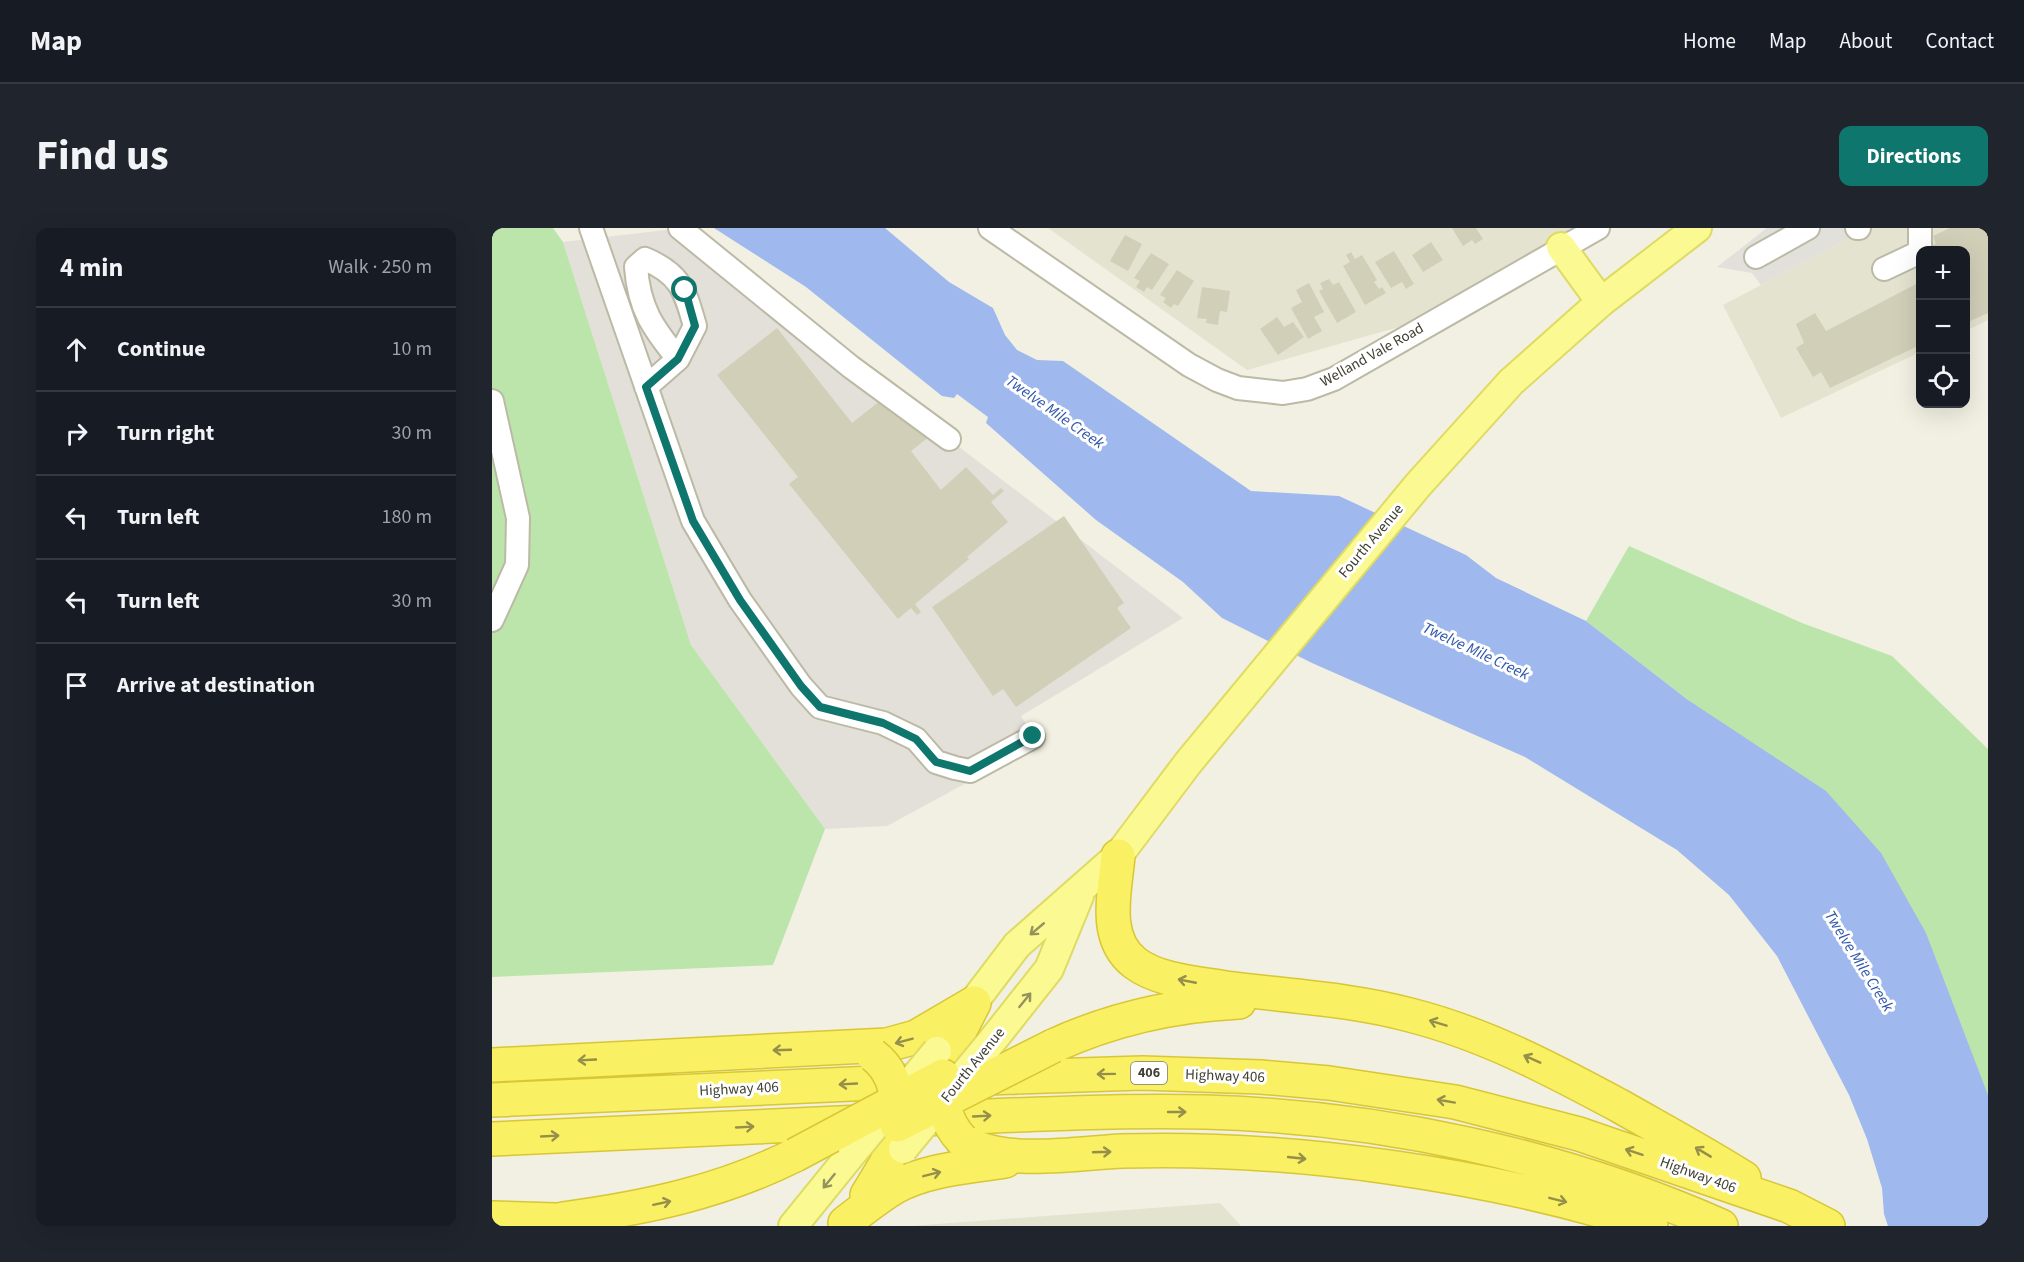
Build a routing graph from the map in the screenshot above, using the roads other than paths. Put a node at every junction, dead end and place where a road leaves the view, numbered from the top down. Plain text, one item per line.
1 (591, 228) edge
2 (680, 228) edge
3 (990, 228) edge
4 (1598, 228) edge
5 (1698, 228) edge
6 (1809, 228) edge
7 (1920, 228) edge
8 (1561, 247) junction
9 (1756, 257) dead end
10 (1884, 269) dead end
11 (1601, 302) junction
12 (678, 359) dead end
13 (646, 387) junction
14 (492, 401) edge
15 (949, 439) dead end
16 (492, 620) edge
17 (1033, 736) dead end
18 (1118, 856) junction
19 (1081, 891) junction
20 (1328, 1001) junction
21 (974, 1003) junction
22 (988, 1046) joint
23 (840, 1048) junction
24 (492, 1065) edge
25 (943, 1069) junction
26 (492, 1100) edge
27 (898, 1129) junction
28 (492, 1139) edge
29 (853, 1152) joint
30 (1044, 1155) junction
31 (867, 1195) joint
32 (1789, 1206) junction
33 (492, 1218) edge
34 (563, 1220) junction
35 (844, 1224) edge
36 (633, 1226) edge
37 (793, 1226) edge
38 (1651, 1226) edge
39 (1721, 1226) edge
40 (1828, 1226) edge

1 - 13 street
2 - 15 street
3 - 8 street, Welland Vale Road
4 - 8 street, Welland Vale Road
5 - 11 main road, Fourth Avenue
6 - 9 street
7 - 10 street
8 - 11 main road
11 - 18 main road, Fourth Avenue
12 - 13 street
13 - 17 street
14 - 16 street
18 - 19 main road, Fourth Avenue
20 -> 18 highway
19 -> 21 main road, Fourth Avenue
22 -> 19 main road, Fourth Avenue
20 - 25 highway, bridge
32 -> 20 highway
21 -> 23 highway
21 - 25 highway
22 - 25 highway, bridge
23 -> 24 highway
23 - 27 highway, bridge
25 - 27 highway, bridge
25 - 27 main road, Fourth Avenue, bridge
25 - 30 highway, bridge
32 -> 26 highway, Highway 406 / 406
27 - 29 highway, bridge
27 - 31 highway
34 -> 27 highway, bridge
28 -> 39 highway
29 -> 37 main road
35 -> 30 highway
30 -> 38 highway
31 - 35 main road
32 - 40 highway, Highway 406 / 406
33 - 34 highway
34 - 36 highway

